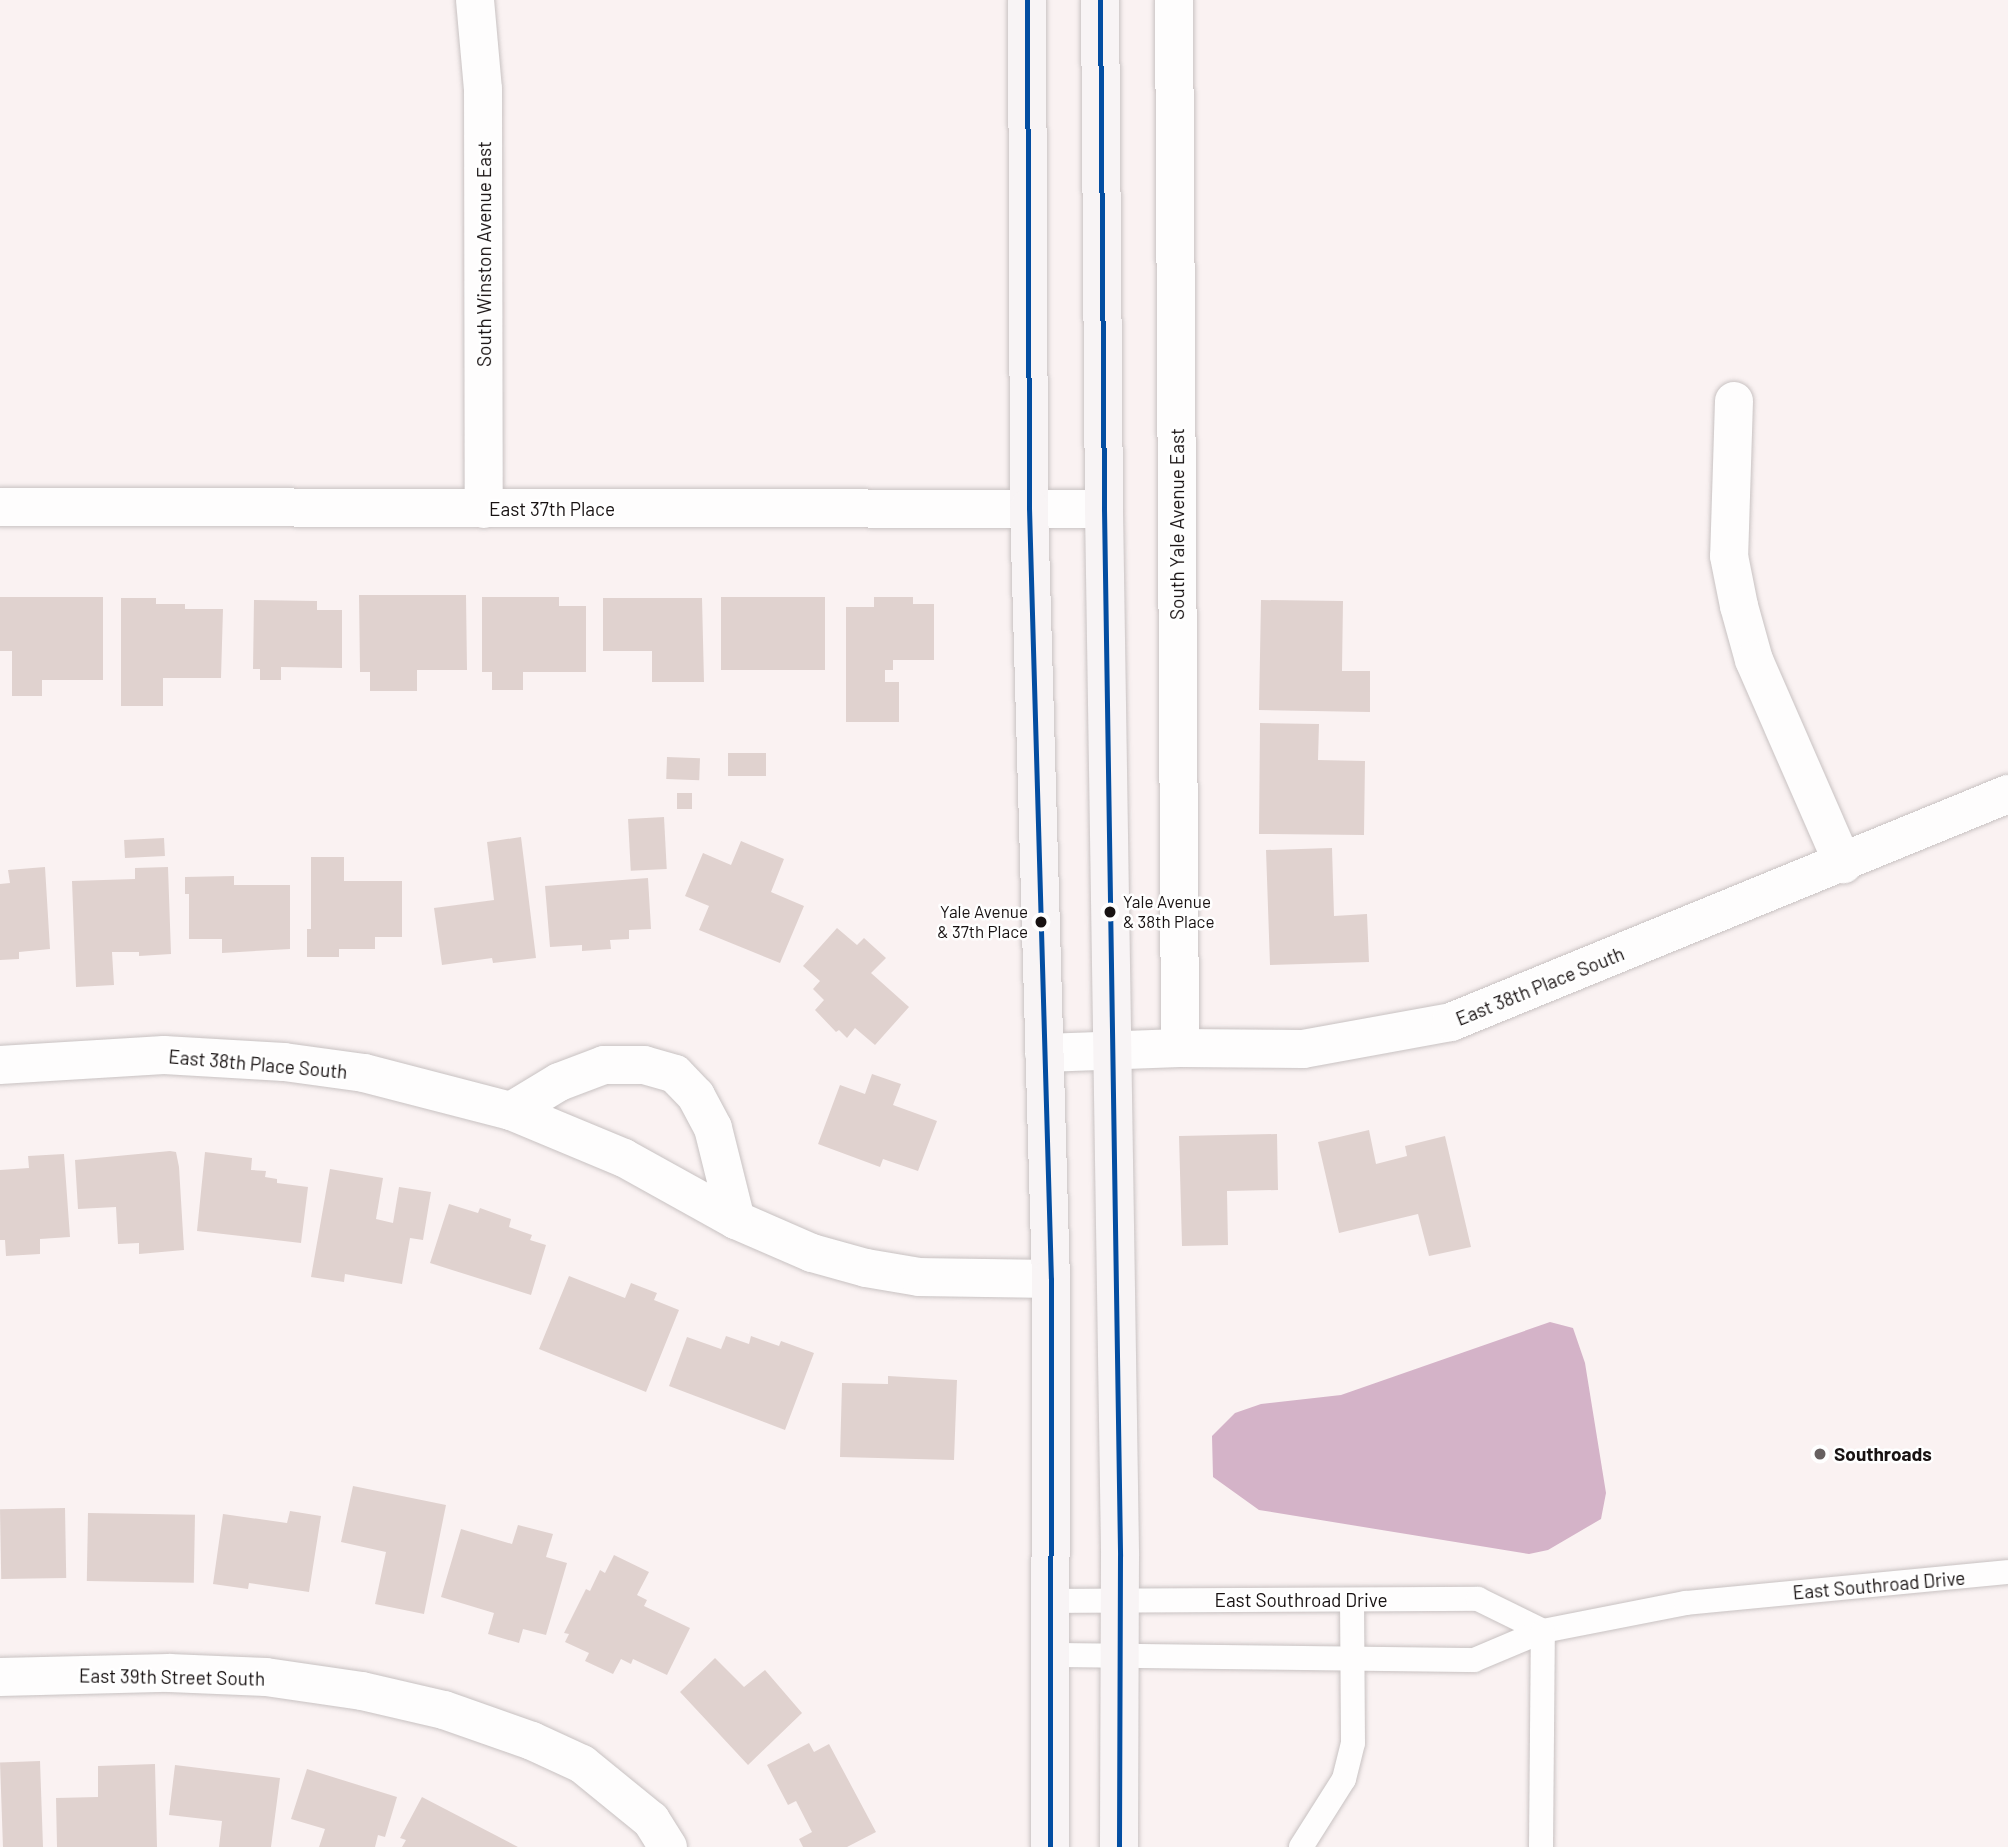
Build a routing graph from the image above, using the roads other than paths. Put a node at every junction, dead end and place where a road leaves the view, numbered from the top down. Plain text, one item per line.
1 (475, 0) edge
2 (1027, 0) edge
3 (1100, 0) edge
4 (1174, 0) edge
5 (1734, 401) dead end
6 (0, 507) edge
7 (1029, 508) junction
8 (484, 509) junction
9 (1104, 509) junction
10 (2008, 794) edge
11 (1843, 864) junction
12 (1180, 1048) junction
13 (1114, 1050) junction
14 (1044, 1053) junction
15 (0, 1065) edge
16 (511, 1111) junction
17 (736, 1220) junction
18 (1051, 1279) junction
19 (2008, 1573) edge
20 (1352, 1600) junction
21 (1051, 1601) junction
22 (1120, 1601) junction
23 (1543, 1631) junction
24 (1051, 1656) junction
25 (1120, 1656) junction
26 (1352, 1659) junction
27 (0, 1677) edge
28 (668, 1847) edge
29 (1050, 1847) edge
30 (1119, 1847) edge
31 (1301, 1847) edge
32 (1541, 1847) edge

1 - 8 street, South Winston Avenue East
2 - 7 main road
3 - 9 main road
4 - 12 street, South Yale Avenue East
5 - 11 street
6 - 8 street, East 37th Place
7 - 8 street, East 37th Place
7 - 9 street, East 37th Place
7 - 14 main road
9 - 13 main road
10 - 11 street, East 38th Place South
11 - 12 street, East 38th Place South
12 - 13 street, East 38th Place South
13 - 14 street, East 38th Place South
13 - 22 main road
14 - 18 main road
15 - 16 street, East 38th Place South
16 - 17 street, East 38th Place South
16 - 17 street
17 - 18 street, East 38th Place South
18 - 21 main road
19 - 23 lane, East Southroad Drive
20 - 22 lane, East Southroad Drive
20 - 23 lane, East Southroad Drive
20 - 26 lane
21 - 22 lane, East Southroad Drive
21 - 24 main road
22 - 25 main road
23 - 26 lane, East Southroad Drive
23 - 32 lane
24 - 25 lane, East Southroad Drive
24 - 29 main road
25 - 26 lane, East Southroad Drive
25 - 30 main road
26 - 31 lane
27 - 28 street, East 39th Street South

